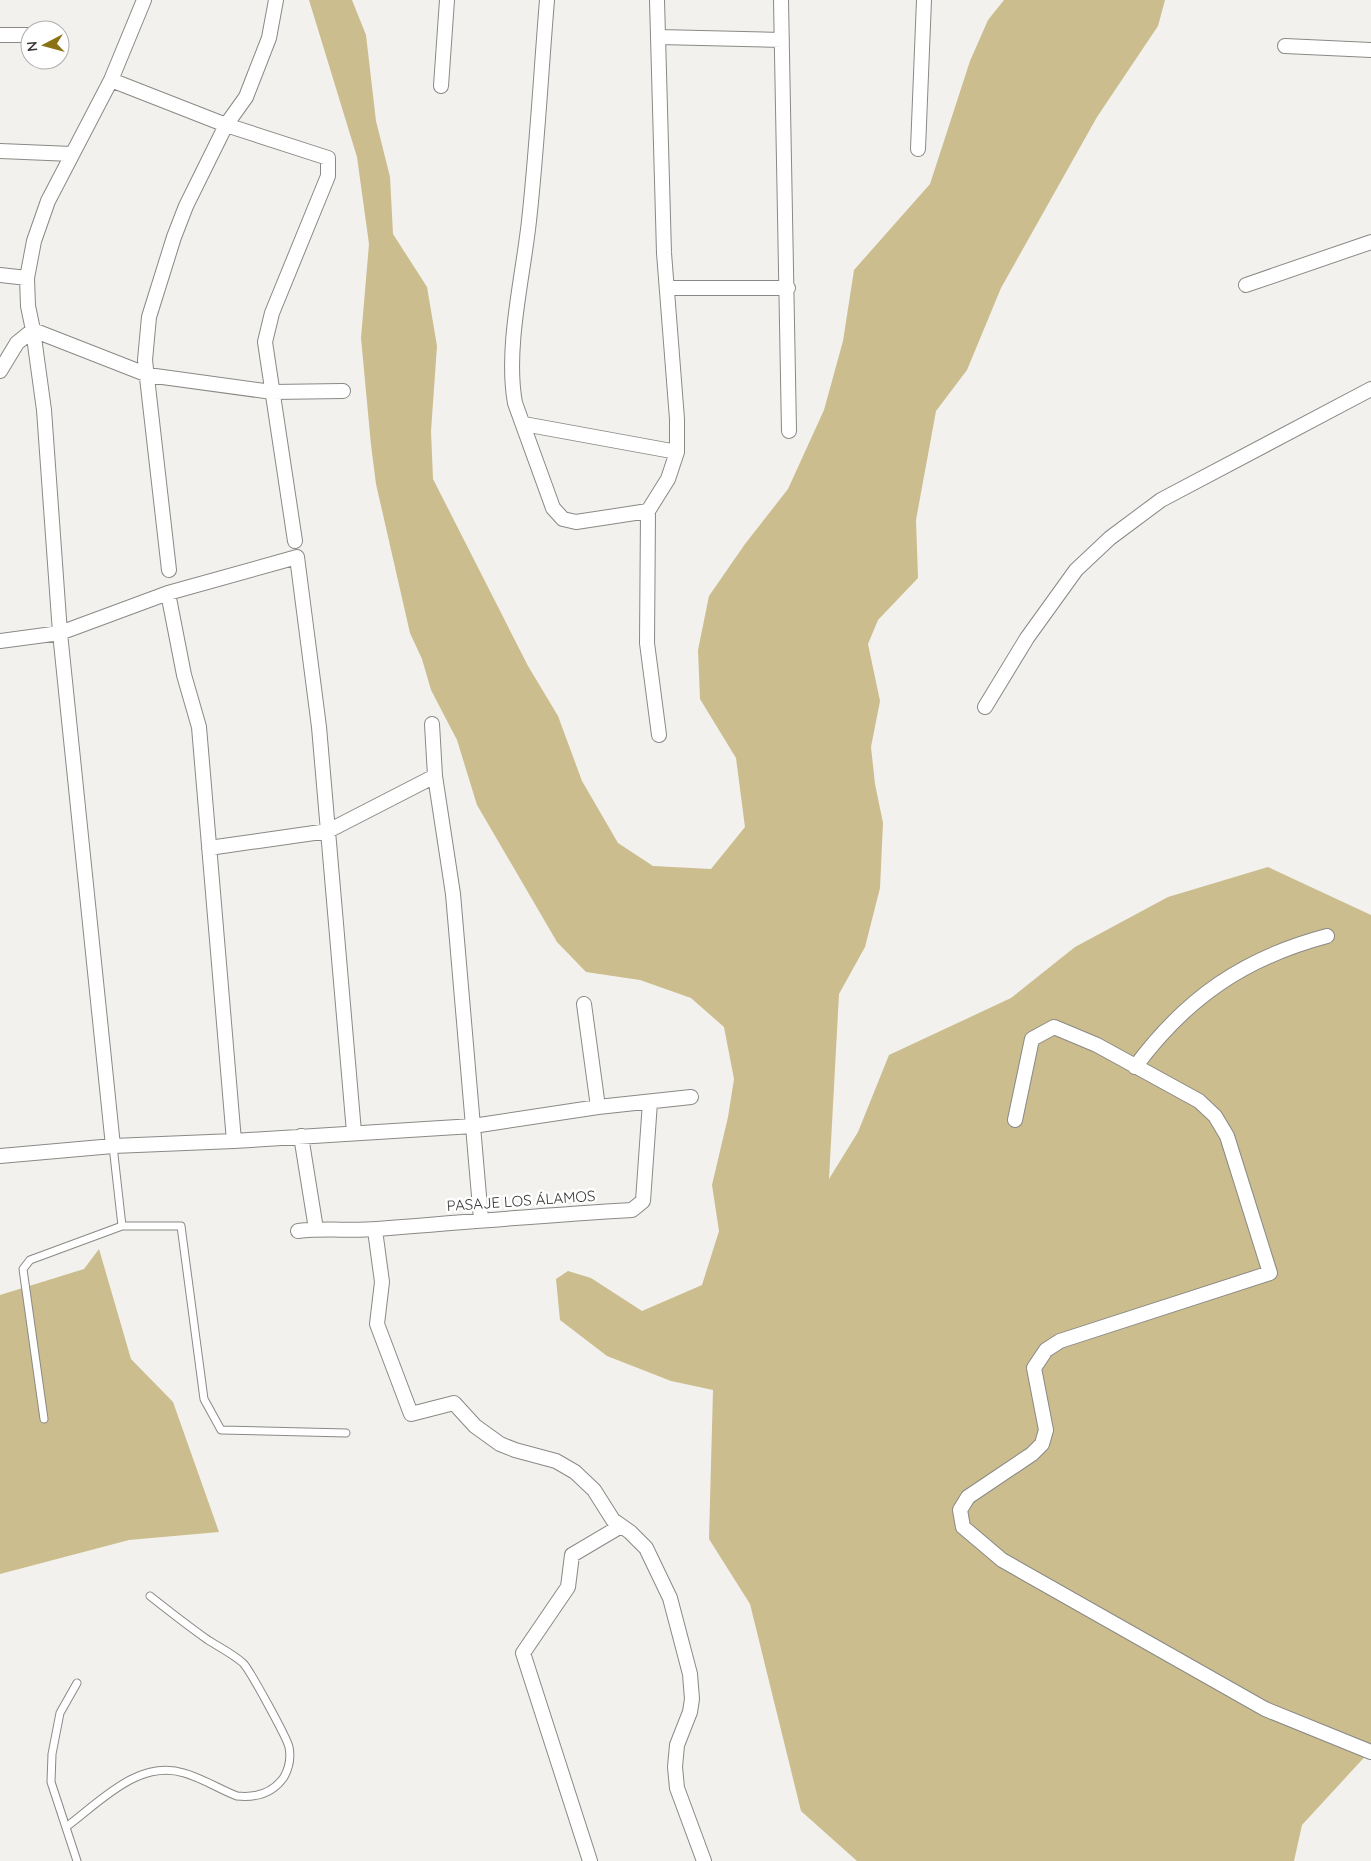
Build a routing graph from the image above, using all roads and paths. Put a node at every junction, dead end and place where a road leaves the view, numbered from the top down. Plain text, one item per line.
1 (144, 0) edge
2 (276, 0) edge
3 (447, 0) edge
4 (547, 0) edge
5 (657, 0) edge
6 (781, 0) edge
7 (924, 0) edge
8 (0, 35) edge
9 (20, 35) edge
10 (658, 37) junction
11 (782, 40) junction
12 (1285, 46) dead end
13 (1371, 50) edge
14 (111, 80) junction
15 (441, 86) dead end
16 (226, 125) junction
17 (918, 149) dead end
18 (0, 151) edge
19 (72, 154) junction
20 (1371, 242) edge
21 (0, 275) edge
22 (27, 278) junction
23 (1246, 285) dead end
24 (667, 288) junction
25 (788, 288) junction
26 (33, 330) junction
27 (0, 371) edge
28 (148, 375) junction
29 (1371, 389) edge
30 (343, 391) dead end
31 (272, 392) junction
32 (524, 424) junction
33 (789, 431) dead end
34 (676, 452) junction
35 (648, 511) junction
36 (295, 540) dead end
37 (169, 570) dead end
38 (168, 593) junction
39 (60, 633) junction
40 (0, 641) edge
41 (985, 707) dead end
42 (432, 724) dead end
43 (659, 735) dead end
44 (435, 776) junction
45 (328, 831) junction
46 (210, 848) junction
47 (1327, 936) dead end
48 (584, 1004) dead end
49 (1136, 1067) junction
50 (691, 1097) dead end
51 (650, 1102) junction
52 (598, 1107) junction
53 (1015, 1120) dead end
54 (473, 1126) junction
55 (354, 1132) junction
56 (301, 1136) junction
57 (234, 1141) junction
58 (113, 1146) junction
59 (0, 1156) edge
60 (481, 1219) junction
61 (122, 1226) junction
62 (316, 1229) junction
63 (375, 1230) junction
64 (298, 1231) dead end
65 (44, 1419) dead end
66 (346, 1433) dead end
67 (620, 1526) junction
68 (150, 1596) dead end
69 (77, 1682) dead end
70 (1371, 1752) edge
71 (66, 1827) junction
72 (77, 1861) edge
73 (590, 1861) edge
74 (704, 1861) edge

1 - 14 street
2 - 16 street
3 - 15 street
4 - 32 street
5 - 10 street
6 - 11 street
7 - 17 street
8 - 9 street
10 - 11 street
10 - 24 street
11 - 25 street
12 - 13 street
14 - 16 street
14 - 19 street
16 - 28 street
16 - 31 street
18 - 19 street
19 - 22 street
20 - 23 street
21 - 22 street
22 - 26 street
24 - 25 street
24 - 34 street
25 - 33 street
26 - 27 street
26 - 28 street
26 - 39 street
28 - 31 street
28 - 37 street
29 - 41 street
30 - 31 street
31 - 36 street
32 - 34 street
32 - 35 street
34 - 35 street
35 - 43 street
38 - 39 street
38 - 45 street
38 - 46 street
39 - 40 street
39 - 58 street
42 - 44 street
44 - 45 street
44 - 54 street
45 - 46 street
45 - 55 street
46 - 57 street
47 - 49 street
48 - 52 street
49 - 53 street
49 - 70 street
50 - 51 street
51 - 52 street
51 - 60 street, PASAJE LOS ÁLAMOS
52 - 54 street
54 - 55 street
54 - 60 street
55 - 56 street
56 - 57 street
56 - 62 street
57 - 58 street
58 - 59 street
58 - 61 lane
60 - 63 street, PASAJE LOS ÁLAMOS
61 - 65 lane
61 - 66 lane
62 - 63 street, PASAJE LOS ÁLAMOS
62 - 64 street, PASAJE LOS ÁLAMOS
63 - 67 street
67 - 73 street
67 - 74 street
68 - 71 lane
69 - 71 lane
71 - 72 lane

